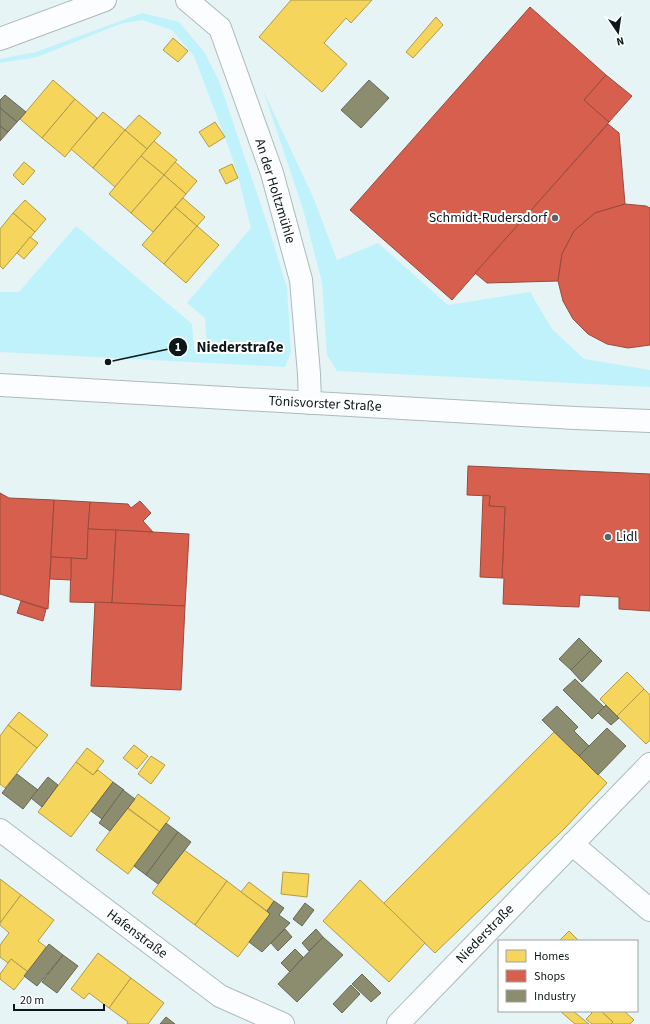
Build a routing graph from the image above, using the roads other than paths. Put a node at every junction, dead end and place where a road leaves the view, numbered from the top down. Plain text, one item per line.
1 (105, 0) edge
2 (187, 0) edge
3 (0, 39) edge
4 (0, 385) edge
5 (310, 403) junction
6 (650, 421) edge
7 (650, 764) edge
8 (0, 830) edge
9 (572, 844) junction
10 (650, 910) edge
11 (283, 1024) edge
12 (398, 1024) edge

1 - 3 street
2 - 5 street, An der Holtzmühle
4 - 5 street, Tönisvorster Straße
5 - 6 street, Tönisvorster Straße
7 - 9 street, Niederstraße
8 - 11 street, Hafenstraße
9 - 10 street
9 - 12 street, Niederstraße

